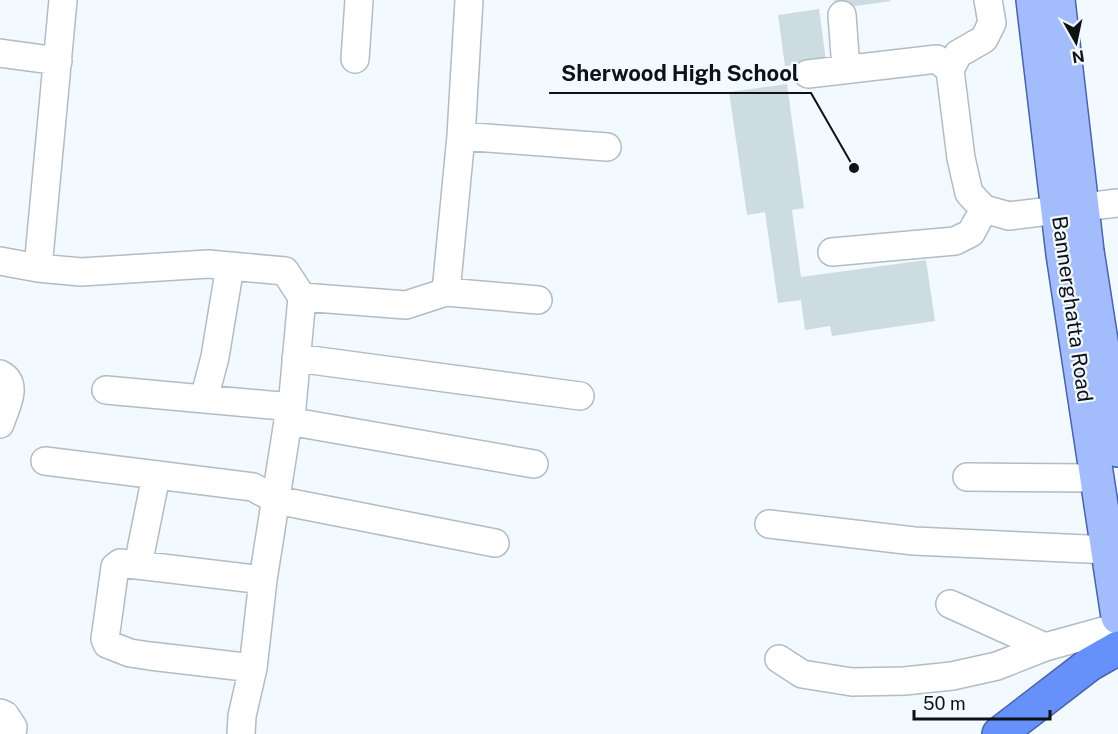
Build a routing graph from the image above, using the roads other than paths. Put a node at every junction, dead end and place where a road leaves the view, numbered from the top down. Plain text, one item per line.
1 (63, 0) edge
2 (359, 0) edge
3 (469, 0) edge
4 (988, 0) edge
5 (1033, 0) edge
6 (1058, 0) edge
7 (843, 15) dead end
8 (0, 52) edge
9 (355, 58) dead end
10 (58, 61) junction
11 (846, 69) junction
12 (950, 70) junction
13 (808, 74) dead end
14 (461, 136) junction
15 (607, 147) dead end
16 (1118, 203) edge
17 (984, 209) junction
18 (1070, 209) junction
19 (832, 252) dead end
20 (0, 261) edge
21 (230, 266) junction
22 (38, 268) junction
23 (446, 292) junction
24 (302, 297) junction
25 (538, 300) dead end
26 (296, 358) junction
27 (0, 374) edge
28 (106, 390) dead end
29 (580, 396) dead end
30 (204, 399) junction
31 (290, 414) junction
32 (0, 424) edge
33 (1118, 450) edge
34 (45, 461) dead end
35 (534, 464) dead end
36 (156, 476) junction
37 (967, 477) dead end
38 (1097, 478) junction
39 (276, 500) junction
40 (1110, 513) edge
41 (769, 524) dead end
42 (495, 543) dead end
43 (141, 550) dead end
44 (1108, 550) junction
45 (263, 580) junction
46 (950, 603) dead end
47 (1118, 617) edge
48 (1118, 627) edge
49 (1045, 647) junction
50 (1118, 648) edge
51 (779, 659) dead end
52 (253, 668) junction
53 (0, 713) edge
54 (12, 734) edge
55 (241, 734) edge
56 (999, 734) edge

1 - 10 street
2 - 9 street
3 - 14 street
4 - 12 street
5 - 18 main road, Bannerghatta Road
6 - 18 main road, Bannerghatta Road
7 - 11 street
8 - 10 street
10 - 22 street
11 - 12 street
11 - 13 street
12 - 17 street
14 - 15 street
14 - 23 street
16 - 18 street
17 - 18 street
17 - 19 street
18 - 33 main road, Bannerghatta Road
18 - 38 main road, Bannerghatta Road
20 - 22 street
21 - 22 street
21 - 24 street
21 - 30 street
23 - 24 street
23 - 25 street
24 - 26 street
26 - 29 street
26 - 31 street
27 - 32 street
28 - 30 street
30 - 31 street
31 - 35 street
31 - 39 street
34 - 36 street
36 - 39 street
36 - 43 street
37 - 38 street
38 - 40 main road, Bannerghatta Road
39 - 42 street
39 - 45 street
40 - 44 main road, Bannerghatta Road
41 - 44 street
44 - 47 main road, Bannerghatta Road
45 - 52 street
45 - 52 street
46 - 49 street
48 - 49 street
49 - 51 street
50 - 56 highway
52 - 55 street
53 - 54 street

